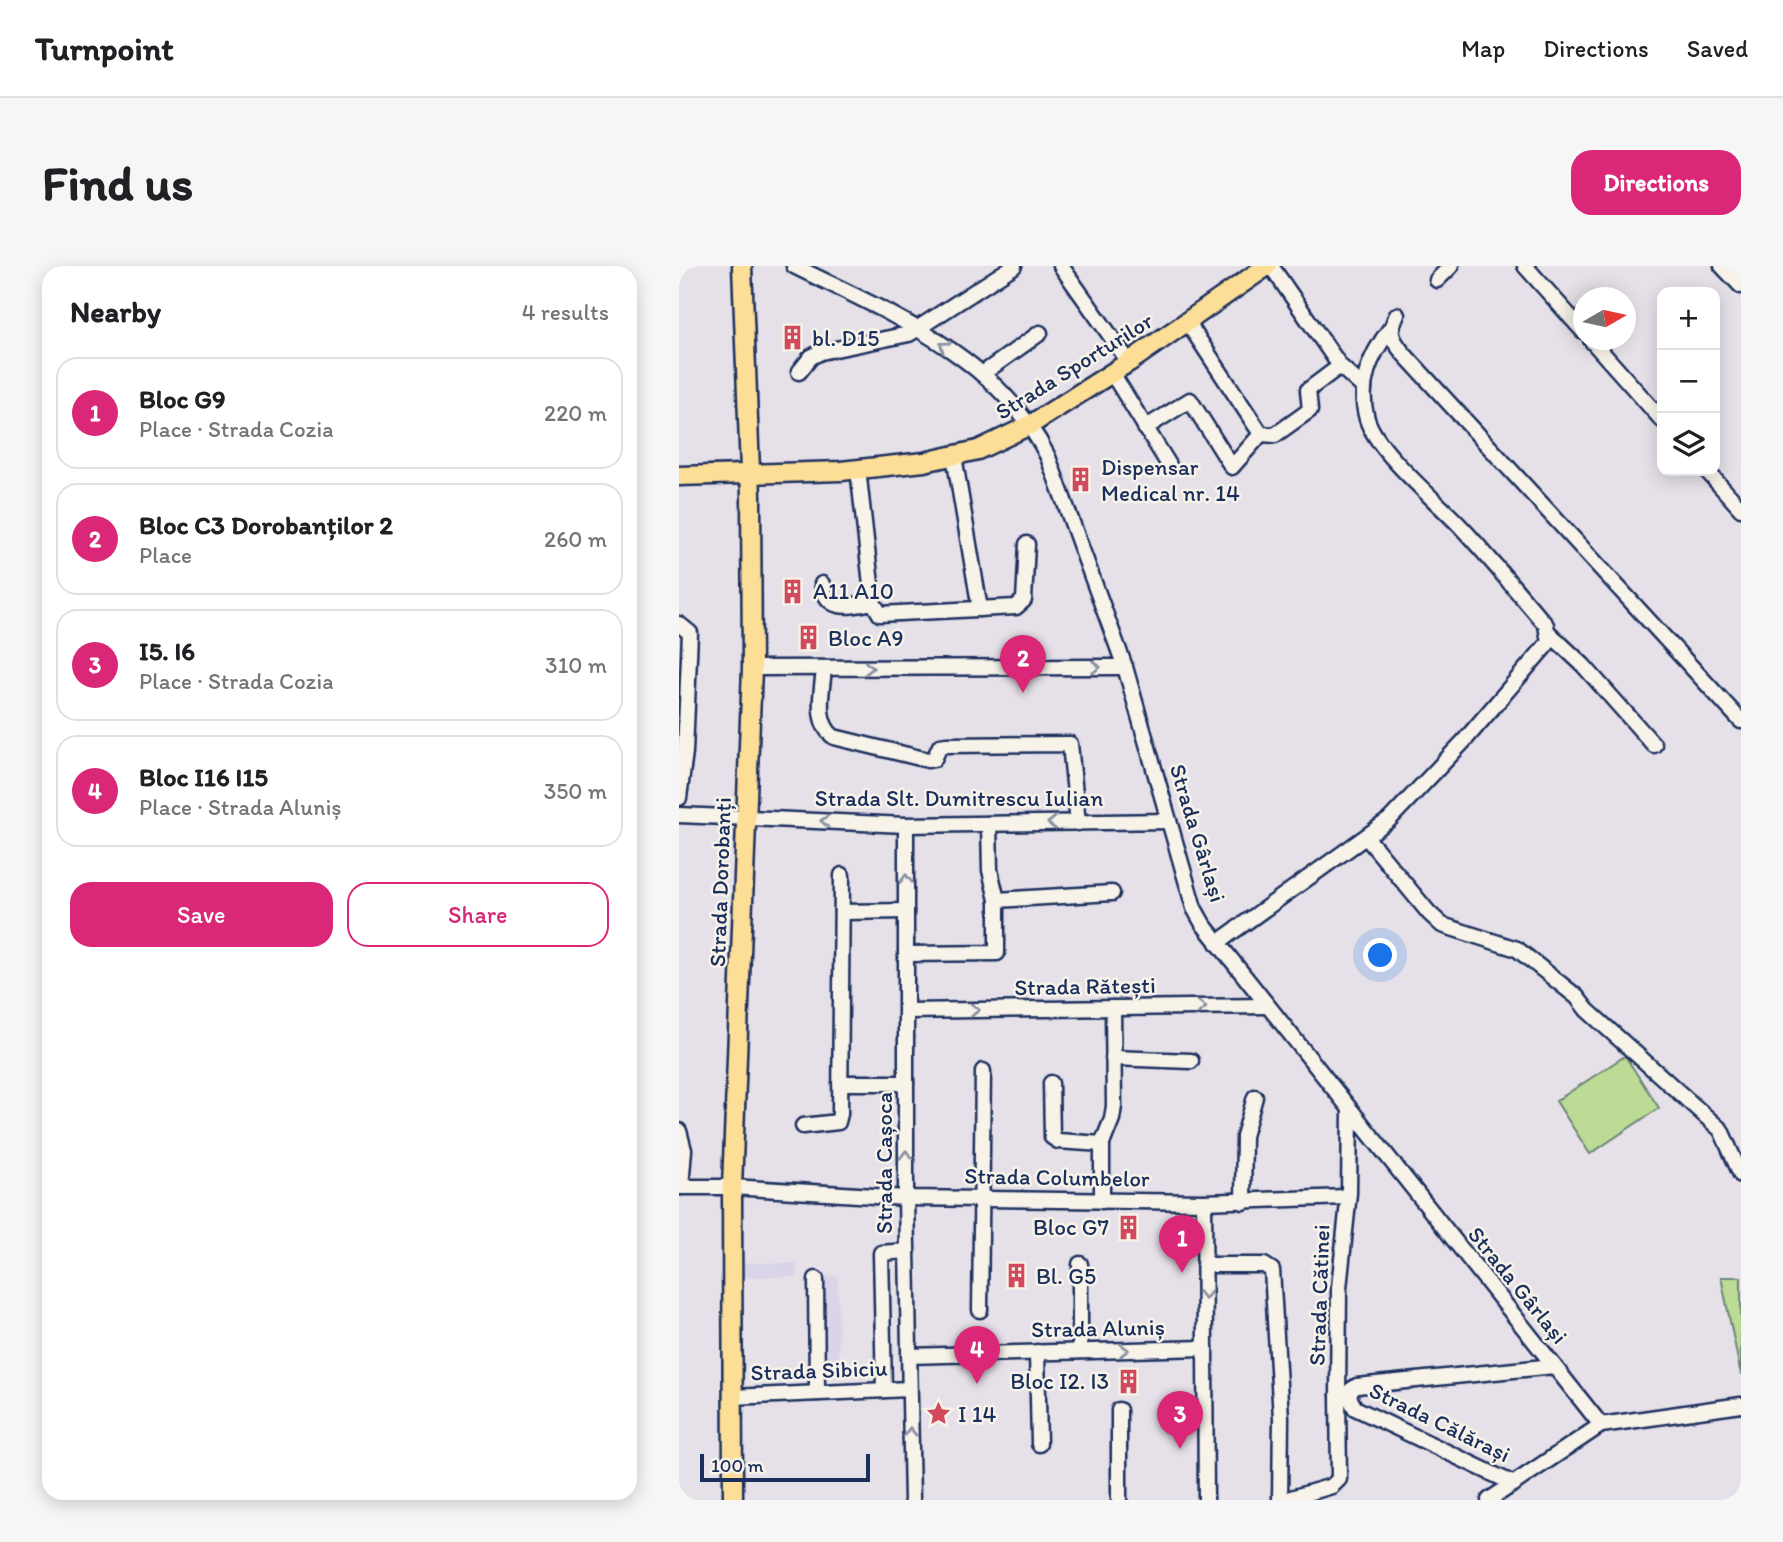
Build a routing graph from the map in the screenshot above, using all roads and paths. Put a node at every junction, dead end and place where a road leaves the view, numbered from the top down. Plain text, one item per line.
1 (742, 266) edge
2 (794, 266) edge
3 (1014, 266) edge
4 (1061, 266) edge
5 (1269, 266) edge
6 (1451, 266) edge
7 (1525, 266) edge
8 (1722, 266) edge
9 (1437, 280) dead end
10 (1741, 286) edge
11 (1397, 315) dead end
12 (1573, 319) edge
13 (1188, 323) junction
14 (920, 328) junction
15 (1390, 329) junction
16 (1041, 333) dead end
17 (1600, 350) edge
18 (1129, 362) junction
19 (1340, 366) junction
20 (799, 372) dead end
21 (1111, 373) junction
22 (982, 374) junction
23 (1364, 387) junction
24 (1657, 414) edge
25 (1030, 425) junction
26 (1145, 428) junction
27 (1261, 434) junction
28 (954, 456) junction
29 (1168, 465) dead end
30 (858, 469) junction
31 (679, 476) edge
32 (750, 476) junction
33 (1711, 476) edge
34 (1741, 509) edge
35 (1027, 544) dead end
36 (822, 584) dead end
37 (873, 603) junction
38 (980, 609) junction
39 (679, 624) edge
40 (1549, 633) junction
41 (1125, 667) junction
42 (752, 668) junction
43 (824, 669) junction
44 (1741, 721) edge
45 (1654, 745) dead end
46 (679, 798) edge
47 (679, 815) edge
48 (748, 818) junction
49 (1170, 821) junction
50 (1078, 822) junction
51 (989, 824) junction
52 (906, 825) junction
53 (1367, 838) junction
54 (842, 874) dead end
55 (1112, 893) dead end
56 (997, 900) junction
57 (906, 911) junction
58 (842, 912) junction
59 (1217, 943) junction
60 (907, 954) junction
61 (1265, 1006) junction
62 (1113, 1008) junction
63 (907, 1011) junction
64 (1113, 1058) junction
65 (1191, 1061) dead end
66 (983, 1071) dead end
67 (841, 1083) junction
68 (906, 1083) junction
69 (1051, 1083) dead end
70 (1255, 1097) dead end
71 (1350, 1111) junction
72 (803, 1126) dead end
73 (679, 1131) edge
74 (1102, 1144) junction
75 (1741, 1175) edge
76 (680, 1187) edge
77 (732, 1187) junction
78 (1347, 1197) junction
79 (906, 1198) junction
80 (981, 1199) junction
81 (1102, 1201) junction
82 (1204, 1202) junction
83 (1243, 1202) junction
84 (907, 1251) junction
85 (1080, 1264) dead end
86 (1205, 1265) junction
87 (816, 1279) dead end
88 (980, 1310) dead end
89 (1205, 1348) junction
90 (1080, 1351) junction
91 (1037, 1352) junction
92 (909, 1356) junction
93 (1554, 1366) junction
94 (909, 1389) junction
95 (884, 1390) junction
96 (817, 1393) junction
97 (1343, 1396) junction
98 (731, 1397) junction
99 (1741, 1405) edge
100 (1119, 1410) dead end
101 (1601, 1425) junction
102 (1039, 1444) dead end
103 (1514, 1484) junction
104 (733, 1500) edge
105 (912, 1500) edge
106 (1119, 1500) edge
107 (1206, 1500) edge
108 (1282, 1500) edge
109 (1489, 1500) edge

1 - 32 main road, Strada Dorobanți
2 - 14 street, Strada Gârlași
3 - 14 street
4 - 18 street
5 - 13 main road, Strada Sporturilor
5 - 19 street
6 - 9 street
7 - 12 street
8 - 10 street
11 - 15 street
13 - 18 main road, Strada Sporturilor
13 - 27 street
14 - 20 street
22 -> 14 street, Strada Gârlași
15 - 23 street
15 - 44 street
16 - 22 street
17 - 24 street
18 - 21 main road, Strada Sporturilor
19 - 23 street
19 - 27 street
21 - 25 main road, Strada Sporturilor
21 - 26 street
22 - 25 street, Strada Gârlași
23 - 40 street
25 - 28 main road, Strada Sporturilor
25 - 41 street, Strada Gârlași
26 - 27 street
26 - 29 street
28 - 30 main road, Strada Sporturilor
28 - 38 street
30 - 32 main road, Strada Sporturilor
30 - 37 street
31 - 32 main road, Strada Sporturilor
32 - 42 main road, Strada Dorobanți
33 - 34 street
35 - 38 street
36 - 37 street
37 - 38 street
39 - 46 street
40 - 45 street
40 - 53 street
43 -> 41 street
41 - 49 street, Strada Gârlași
42 - 43 street
42 - 48 main road, Strada Dorobanți
43 - 50 street
47 - 48 street, Strada Slt. Dumitrescu Iulian
52 -> 48 street, Strada Slt. Dumitrescu Iulian
48 - 77 main road, Strada Dorobanți
49 - 50 street, Strada Slt. Dumitrescu Iulian
49 - 59 street, Strada Gârlași
50 -> 51 street, Strada Slt. Dumitrescu Iulian
51 - 52 street, Strada Slt. Dumitrescu Iulian
51 - 56 street
57 -> 52 street, Strada Cașoca
53 - 59 street
53 - 75 street
54 - 58 street
55 - 56 street
56 - 60 street
57 - 58 street
57 - 60 street, Strada Cașoca
58 - 67 street
59 - 61 street, Strada Gârlași
60 - 63 street, Strada Cașoca
62 -> 61 street, Strada Rătești
61 - 71 street, Strada Gârlași
63 -> 62 street, Strada Rătești
62 - 64 street
63 - 68 street, Strada Cașoca
64 - 65 street
64 - 74 street
66 - 80 street
67 - 68 street
67 - 72 street
79 -> 68 street, Strada Cașoca
69 - 74 street
70 - 83 street
71 - 78 street
71 - 93 street, Strada Gârlași
73 - 76 street
74 - 81 street
76 - 77 street, Strada Columbelor
77 - 79 street, Strada Columbelor
77 - 98 main road, Strada Dorobanți
78 - 83 street, Strada Columbelor
78 - 97 street, Strada Cătinei
79 - 80 street, Strada Columbelor
79 - 84 street, Strada Cașoca
80 - 81 street, Strada Columbelor
80 - 88 street
81 - 82 street, Strada Columbelor
82 - 83 street, Strada Columbelor
82 - 86 street
84 - 92 street, Strada Cașoca
84 - 95 street
85 - 90 street
86 -> 89 street
86 - 108 street
87 - 96 street
90 -> 89 street, Strada Aluniș
89 - 107 street
90 - 91 street, Strada Aluniș
91 - 92 street, Strada Aluniș
91 - 102 street
92 - 94 street, Strada Cașoca
93 - 97 street
93 - 101 street, Strada Gârlași
94 - 95 street, Strada Sibiciu
105 -> 94 street, Strada Cașoca
95 - 96 street, Strada Sibiciu
96 - 98 street, Strada Sibiciu
97 - 103 street, Strada Călărași
97 - 108 street, Strada Cătinei
98 - 104 main road, Strada Dorobanți
99 - 101 street
100 - 106 street
101 - 103 street
103 - 109 street

